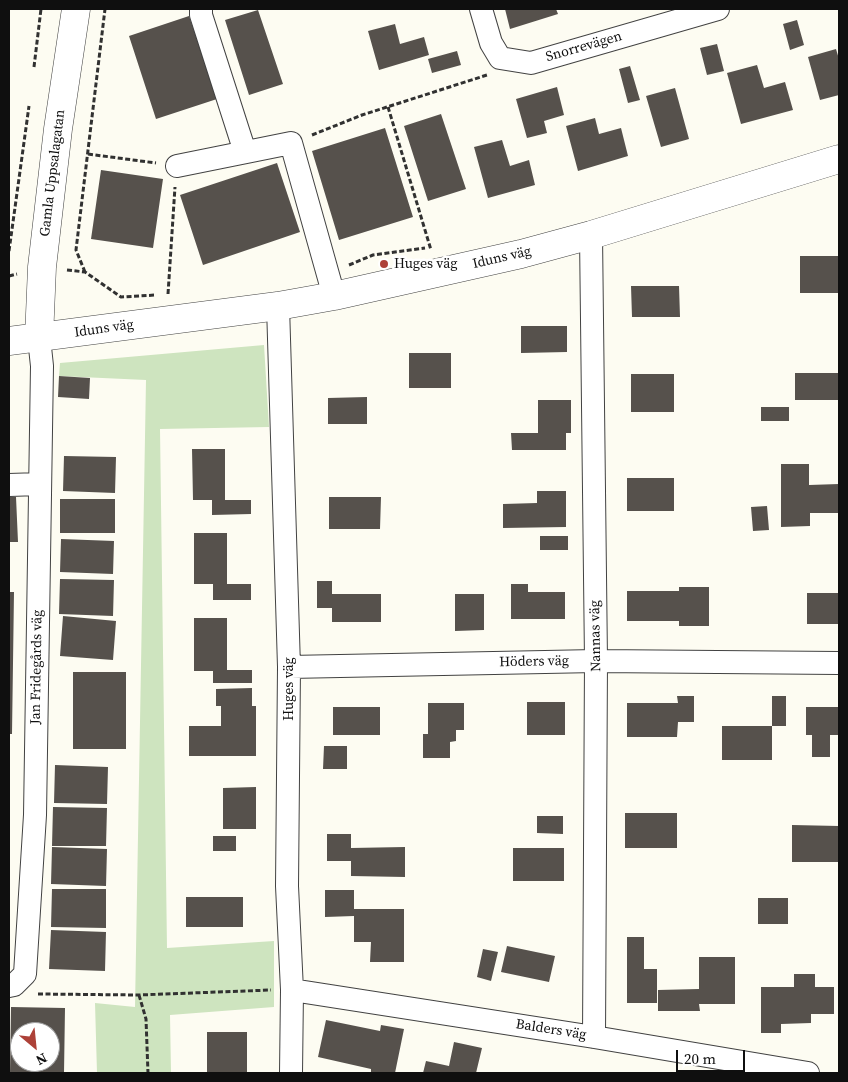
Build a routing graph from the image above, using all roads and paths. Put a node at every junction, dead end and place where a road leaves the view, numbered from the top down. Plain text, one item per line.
1 (41, 9) edge
2 (76, 9) edge
3 (106, 9) edge
4 (201, 9) edge
5 (481, 9) edge
6 (718, 9) edge
7 (500, 58) junction
8 (34, 66) dead end
9 (29, 106) dead end
10 (388, 107) junction
11 (291, 143) junction
12 (245, 152) junction
13 (88, 154) junction
14 (839, 159) edge
15 (177, 166) junction
16 (591, 235) junction
17 (9, 251) edge
18 (373, 255) junction
19 (374, 263) dead end
20 (42, 267) junction
21 (85, 272) junction
22 (9, 276) edge
23 (331, 283) junction
24 (177, 293) dead end
25 (168, 294) junction
26 (278, 306) junction
27 (38, 338) junction
28 (9, 341) edge
29 (40, 484) junction
30 (9, 485) edge
31 (596, 661) junction
32 (839, 663) edge
33 (289, 667) junction
34 (12, 986) edge
35 (292, 990) junction
36 (139, 994) junction
37 (594, 1037) junction
38 (148, 1073) edge
39 (291, 1073) edge
40 (808, 1073) edge

1 - 8 path
2 - 20 street, Gamla Uppsalagatan
3 - 13 path
4 - 12 street
5 - 7 street
6 - 7 street, Snorrevägen
7 - 10 path
9 - 17 path
10 - 11 path
10 - 18 path
11 - 12 street
11 - 23 street
12 - 15 street
13 - 15 path
13 - 21 path
14 - 16 street, Iduns väg
15 - 25 path
16 - 23 street, Iduns väg
16 - 31 street, Nannas väg
18 - 19 path
18 - 23 path
20 - 21 path
20 - 22 path
20 - 27 street, Gamla Uppsalagatan
21 - 25 path
23 - 26 street, Iduns väg
24 - 25 path
26 - 27 street, Iduns väg
26 - 33 street, Huges väg
27 - 28 street, Iduns väg
27 - 29 street, Jan Fridegårds väg
29 - 30 street
29 - 34 street, Jan Fridegårds väg
31 - 32 street, Höders väg
31 - 33 street, Höders väg
31 - 37 street, Nannas väg
33 - 35 street, Huges väg
34 - 36 path
35 - 36 path
35 - 37 street, Balders väg
35 - 39 street, Huges väg
36 - 38 path
37 - 40 street, Balders väg

